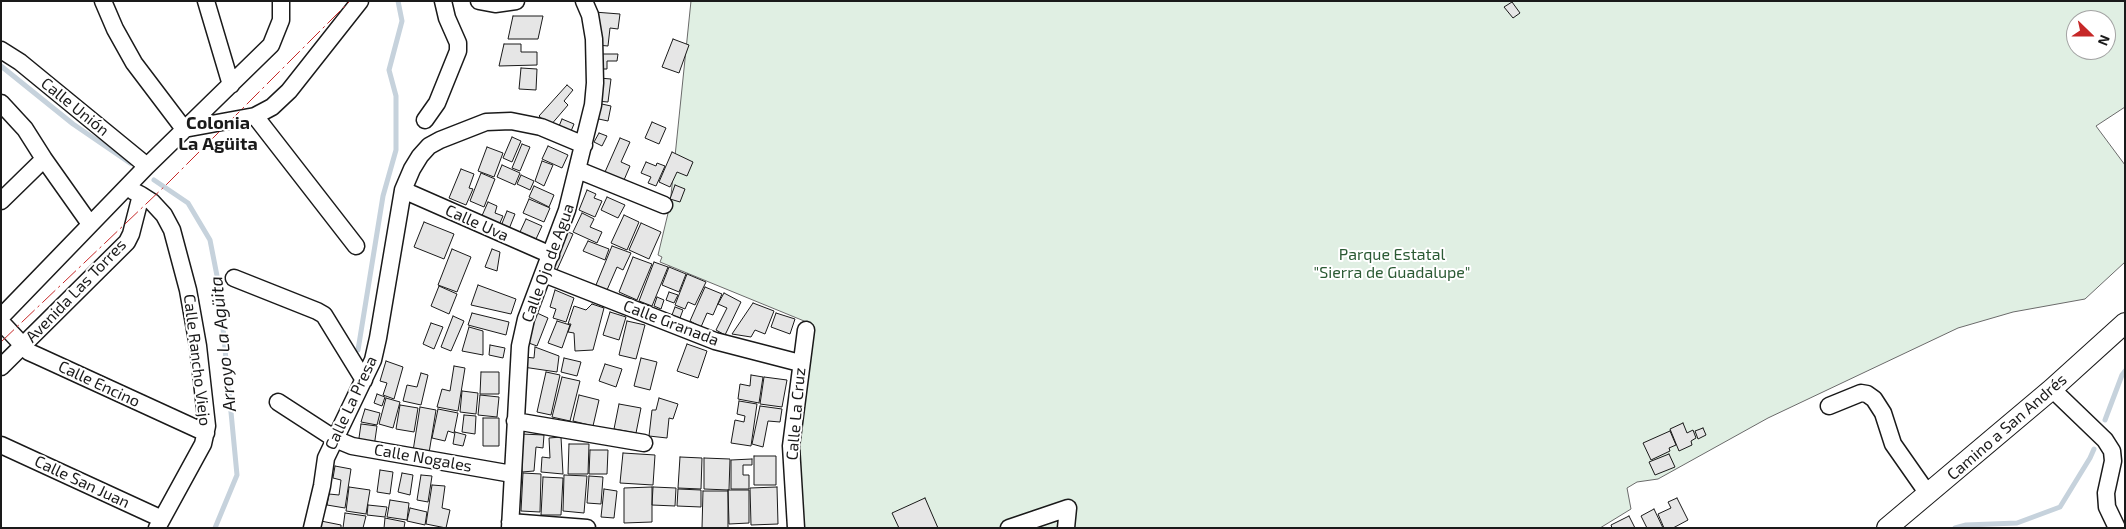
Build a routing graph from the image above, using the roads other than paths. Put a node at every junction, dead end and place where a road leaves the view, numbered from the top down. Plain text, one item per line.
1 (104, 1) edge
2 (206, 1) edge
3 (281, 1) edge
4 (360, 1) edge
5 (443, 1) edge
6 (479, 1) edge
7 (516, 1) edge
8 (584, 1) edge
9 (1, 50) edge
10 (231, 85) junction
11 (1, 103) edge
12 (255, 116) junction
13 (425, 120) dead end
14 (184, 129) junction
15 (584, 145) junction
16 (44, 159) junction
17 (147, 166) junction
18 (578, 170) junction
19 (126, 187) junction
20 (403, 190) junction
21 (141, 195) junction
22 (1, 200) edge
23 (664, 205) dead end
24 (90, 224) junction
25 (356, 246) dead end
26 (551, 255) junction
27 (544, 274) junction
28 (234, 278) dead end
29 (1, 317) edge
30 (1, 322) edge
31 (2125, 323) edge
32 (806, 330) dead end
33 (23, 346) junction
34 (800, 363) junction
35 (1, 367) edge
36 (364, 380) junction
37 (2052, 389) junction
38 (278, 402) dead end
39 (1829, 406) dead end
40 (515, 421) junction
41 (206, 433) junction
42 (335, 439) junction
43 (644, 443) dead end
44 (1, 445) edge
45 (512, 474) junction
46 (1928, 494) junction
47 (159, 523) edge
48 (510, 525) edge
49 (312, 528) edge
50 (587, 528) edge
51 (796, 528) edge
52 (1009, 528) edge
53 (1066, 528) edge
54 (1887, 528) edge
55 (2117, 528) edge

1 - 14 street
2 - 10 street
3 - 10 street
4 - 12 street
5 - 13 street
6 - 7 street
8 - 15 street, Calle Ojo de Agua
9 - 17 street, Calle Unión
10 - 14 street
11 - 16 street
12 - 14 street
12 - 25 street
14 - 17 street
15 - 18 street, Calle Ojo de Agua
15 - 20 street, Calle La Presa
16 - 22 street
16 - 24 street
17 - 19 street
18 - 23 street
18 - 26 street, Calle Ojo de Agua
19 - 21 street
19 - 24 street
20 - 26 street, Calle Uva
20 - 36 street, Calle La Presa
21 - 33 street, Avenida Las Torres
21 - 41 street, Calle Rancho Viejo
24 - 29 street
26 - 27 street, Calle Ojo de Agua
27 - 34 street, Calle Granada
27 - 40 street, Calle Ojo de Agua
28 - 36 street
30 - 33 street, Calle Encino
31 - 37 street, Camino a San Andrés
32 - 34 street, Calle La Cruz
33 - 35 street, Avenida Las Torres
33 - 41 street, Calle Encino
34 - 51 street, Calle La Cruz
36 - 42 street, Calle La Presa
37 - 46 street, Camino a San Andrés
37 - 55 street
38 - 42 street, Calle Nogales
39 - 46 street
40 - 43 street
40 - 45 street, Calle Ojo de Agua
41 - 47 street, Calle Rancho Viejo
42 - 45 street, Calle Nogales
42 - 49 street, Calle La Presa
44 - 47 street, Calle San Juan
45 - 48 street, Calle Ojo de Agua
46 - 54 street, Camino a San Andrés
48 - 50 street
52 - 53 street

